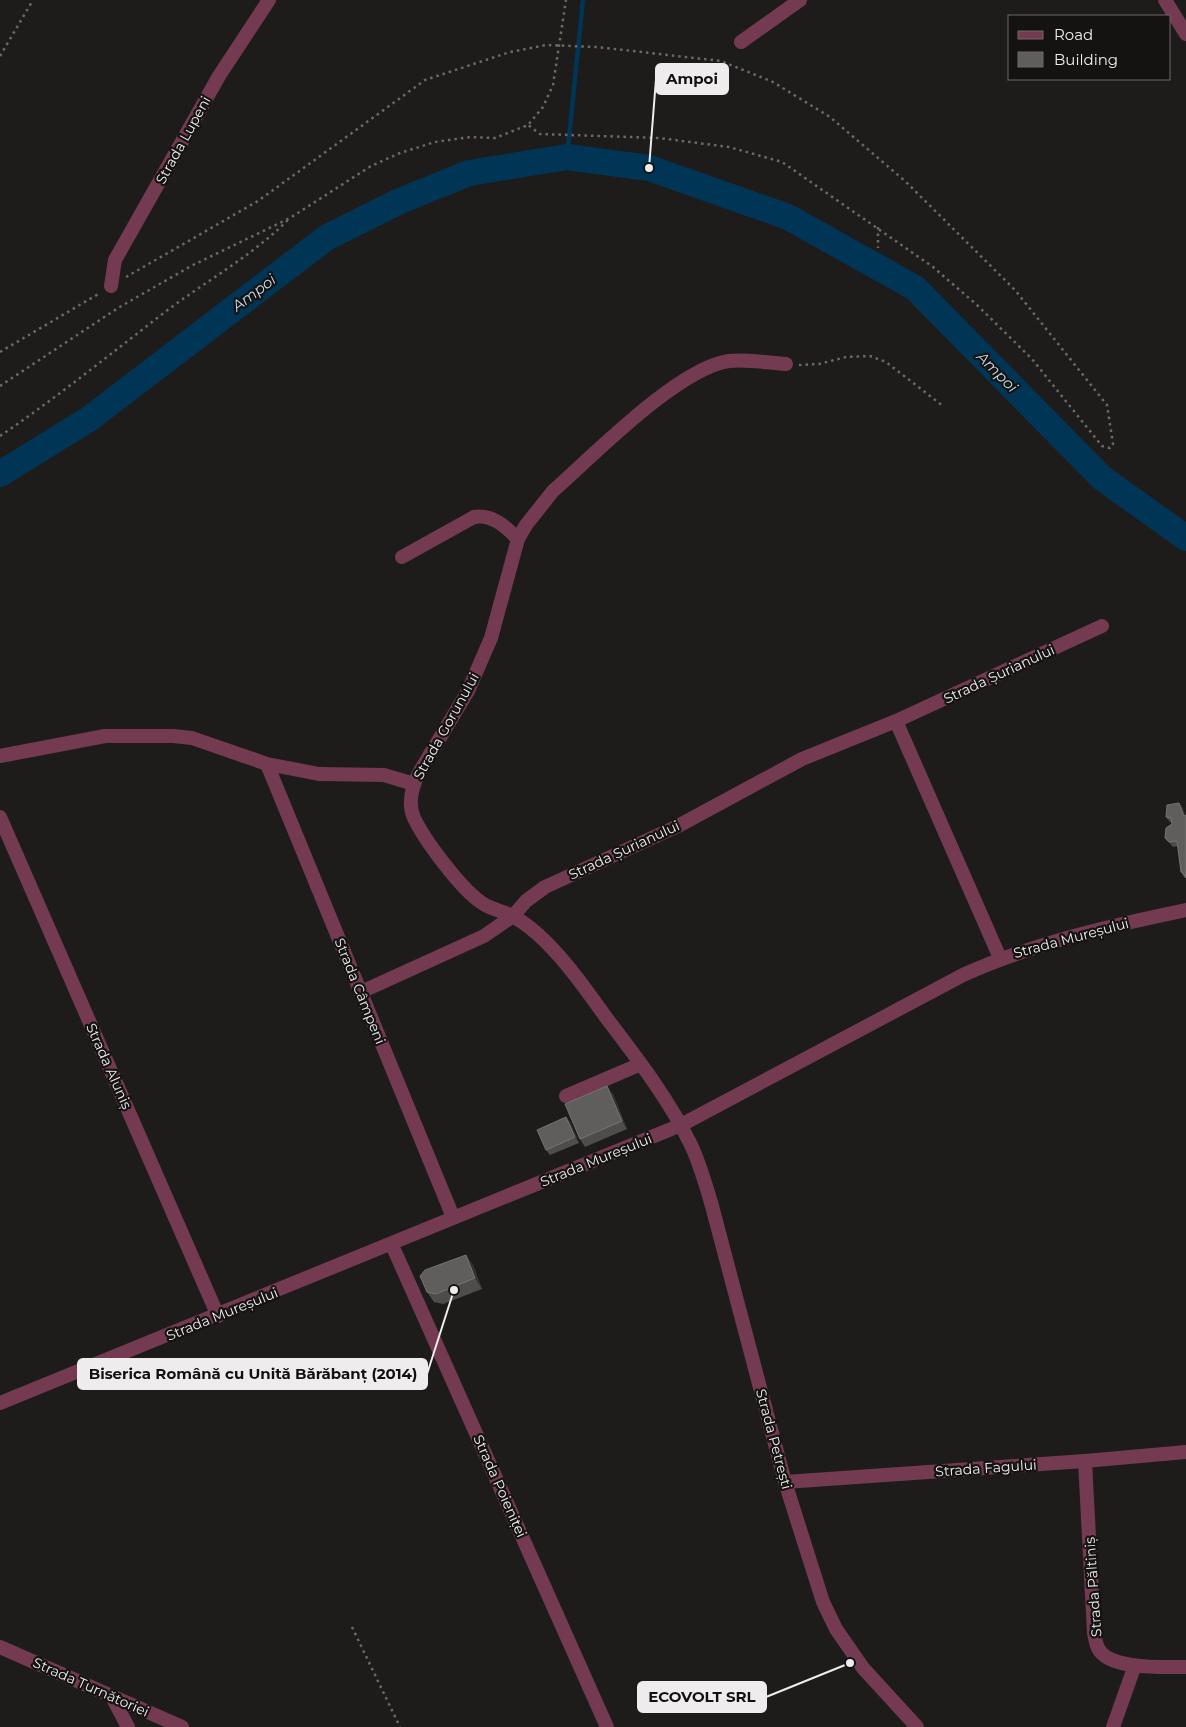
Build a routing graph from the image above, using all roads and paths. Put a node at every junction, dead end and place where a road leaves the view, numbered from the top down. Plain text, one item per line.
1 (33, 0) edge
2 (269, 0) edge
3 (566, 0) edge
4 (800, 0) edge
5 (1165, 0) edge
6 (1186, 34) edge
7 (742, 42) dead end
8 (560, 45) junction
9 (0, 56) edge
10 (528, 125) junction
11 (290, 218) junction
12 (878, 227) junction
13 (878, 248) dead end
14 (111, 286) junction
15 (0, 352) edge
16 (786, 364) joint
17 (0, 386) edge
18 (943, 406) dead end
19 (0, 436) edge
20 (518, 539) junction
21 (402, 557) dead end
22 (1102, 626) dead end
23 (896, 721) junction
24 (0, 756) edge
25 (267, 764) junction
26 (414, 784) junction
27 (0, 817) edge
28 (1186, 910) edge
29 (513, 916) junction
30 (1000, 958) junction
31 (361, 992) junction
32 (641, 1064) junction
33 (566, 1096) dead end
34 (681, 1125) junction
35 (453, 1217) junction
36 (392, 1245) junction
37 (218, 1316) junction
38 (0, 1403) edge
39 (1186, 1452) edge
40 (1085, 1461) junction
41 (785, 1482) junction
42 (352, 1627) dead end
43 (0, 1647) edge
44 (1135, 1665) junction
45 (1186, 1668) edge
46 (112, 1697) junction
47 (128, 1727) edge
48 (182, 1727) edge
49 (400, 1727) edge
50 (607, 1727) edge
51 (917, 1727) edge
52 (1113, 1727) edge

1 - 9 path
2 - 14 street, Strada Lupeni
3 - 8 path
4 - 7 street
5 - 6 street
8 - 10 path
8 - 12 path
8 - 14 path
10 - 11 path
10 - 12 path
11 - 17 path
11 - 19 path
12 - 13 path
14 - 15 path
16 - 18 path
16 - 20 street, Strada Gorunului
20 - 21 street
20 - 26 street, Strada Gorunului
22 - 23 street, Strada Șurianului
23 - 29 street, Strada Șurianului
23 - 30 street
24 - 25 street
25 - 26 street
25 - 31 street, Strada Câmpeni
26 - 29 street, Strada Gorunului
27 - 37 street, Strada Aluniș
28 - 30 street, Strada Mureșului
29 - 31 street, Strada Șurianului
29 - 32 street, Strada Gorunului
30 - 34 street, Strada Mureșului
31 - 35 street, Strada Câmpeni
32 - 33 street
32 - 34 street, Strada Gorunului
34 - 35 street, Strada Mureșului
34 - 41 street, Strada Petrești
35 - 36 street, Strada Mureșului
36 - 37 street, Strada Mureșului
36 - 50 street, Strada Poieniței
37 - 38 street, Strada Mureșului
39 - 40 street, Strada Fagului
40 - 41 street, Strada Fagului
40 - 44 street, Strada Păltiniș
41 - 51 street, Strada Petrești
42 - 49 path
43 - 46 street, Strada Turnătoriei
44 - 45 street, Strada Păltiniș
44 - 52 street
46 - 47 street
46 - 48 street, Strada Turnătoriei

